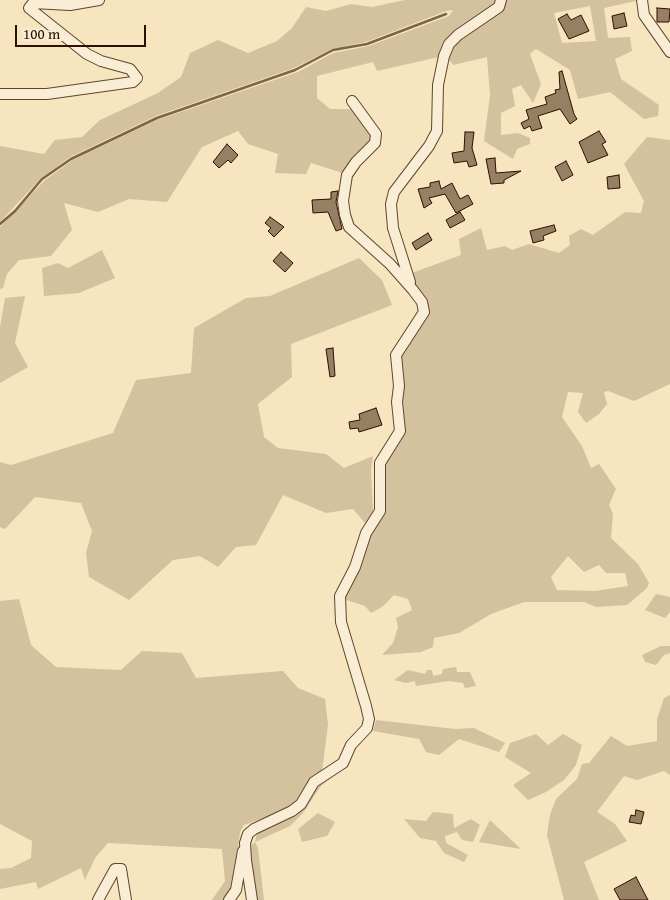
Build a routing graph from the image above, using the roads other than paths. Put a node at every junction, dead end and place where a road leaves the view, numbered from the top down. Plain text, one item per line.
1 (99, 0) edge
2 (501, 0) edge
3 (642, 0) edge
4 (670, 52) edge
5 (0, 94) edge
6 (352, 101) dead end
7 (413, 290) junction
8 (245, 843) junction
9 (98, 900) edge
10 (126, 900) edge
11 (229, 900) edge
12 (252, 900) edge

1 - 5 street
2 - 7 street
3 - 4 street
6 - 7 street
7 - 8 street
8 - 11 street
8 - 12 street
9 - 10 street

